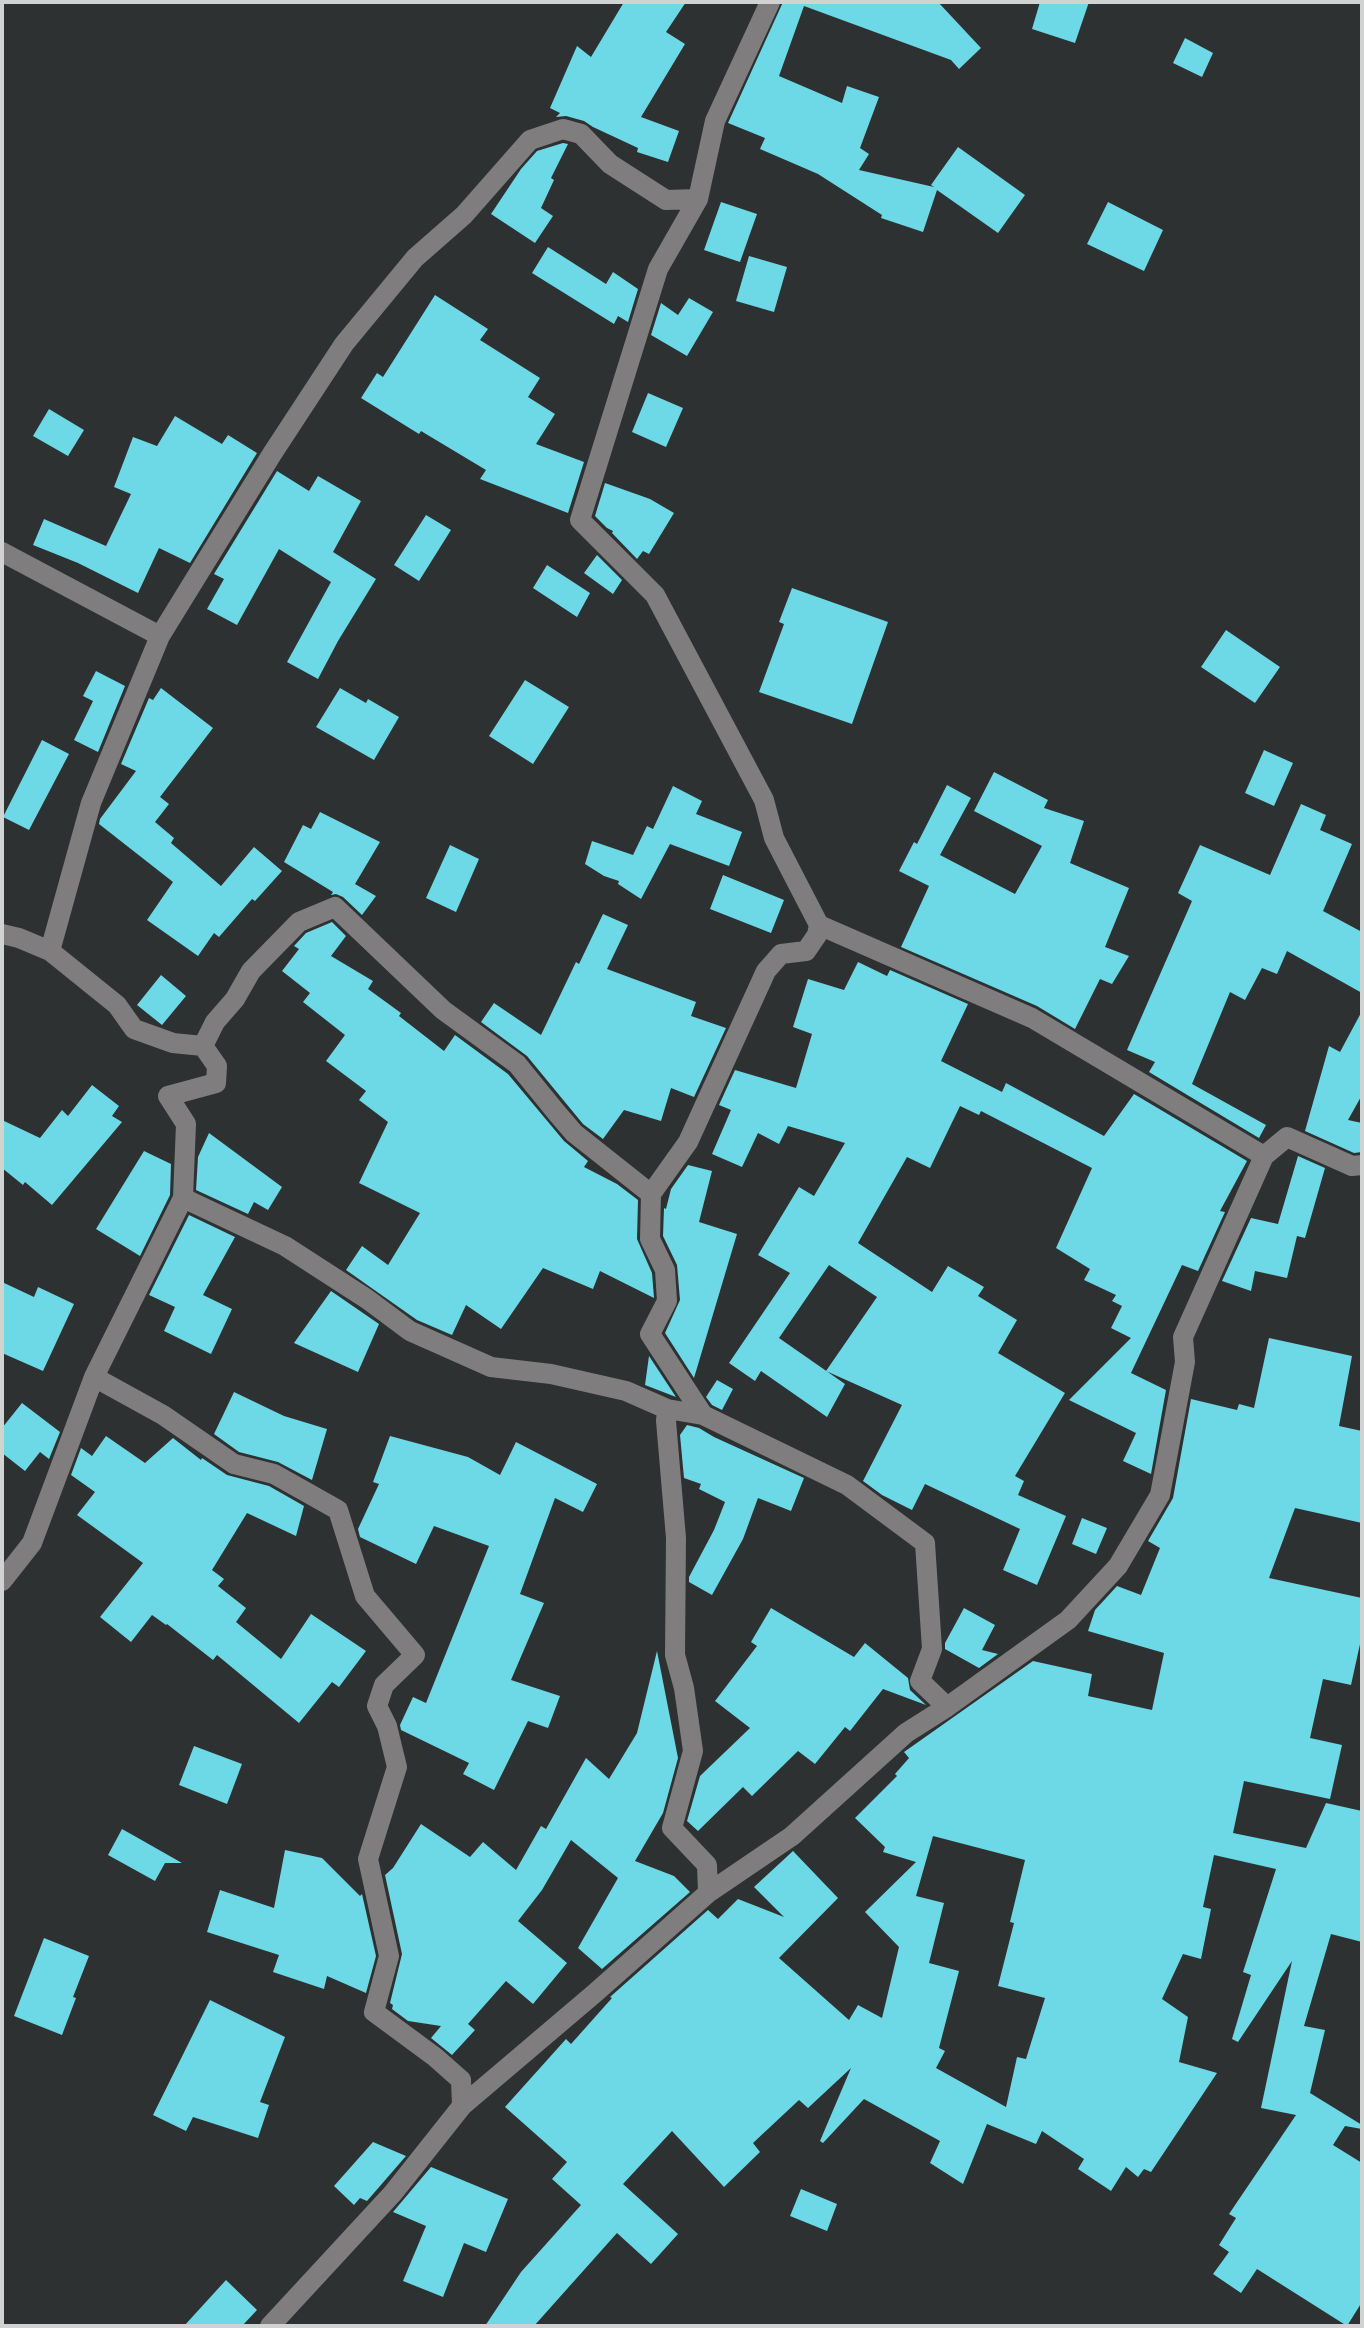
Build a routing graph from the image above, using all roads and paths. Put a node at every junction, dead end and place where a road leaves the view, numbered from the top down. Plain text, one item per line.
1 (770, 2) edge
2 (698, 199) junction
3 (2, 552) edge
4 (160, 636) junction
5 (819, 925) junction
6 (2, 934) edge
7 (50, 951) junction
8 (203, 1046) junction
9 (1264, 1156) junction
10 (1362, 1165) edge
11 (651, 1194) junction
12 (183, 1198) junction
13 (94, 1377) junction
14 (667, 1409) junction
15 (703, 1415) junction
16 (2, 1581) edge
17 (947, 1707) junction
18 (708, 1893) junction
19 (462, 2106) junction
20 (270, 2326) edge

1 - 2 street
2 - 4 street
2 - 5 street
3 - 4 street
4 - 7 street
5 - 9 street
5 - 11 street
6 - 7 street
7 - 8 street
8 - 11 street
8 - 12 street
9 - 10 street
9 - 17 street
11 - 15 street
12 - 13 street
12 - 14 street
13 - 16 street
13 - 19 street
14 - 15 street
14 - 18 street
15 - 17 street
17 - 18 street
18 - 19 street
19 - 20 street

